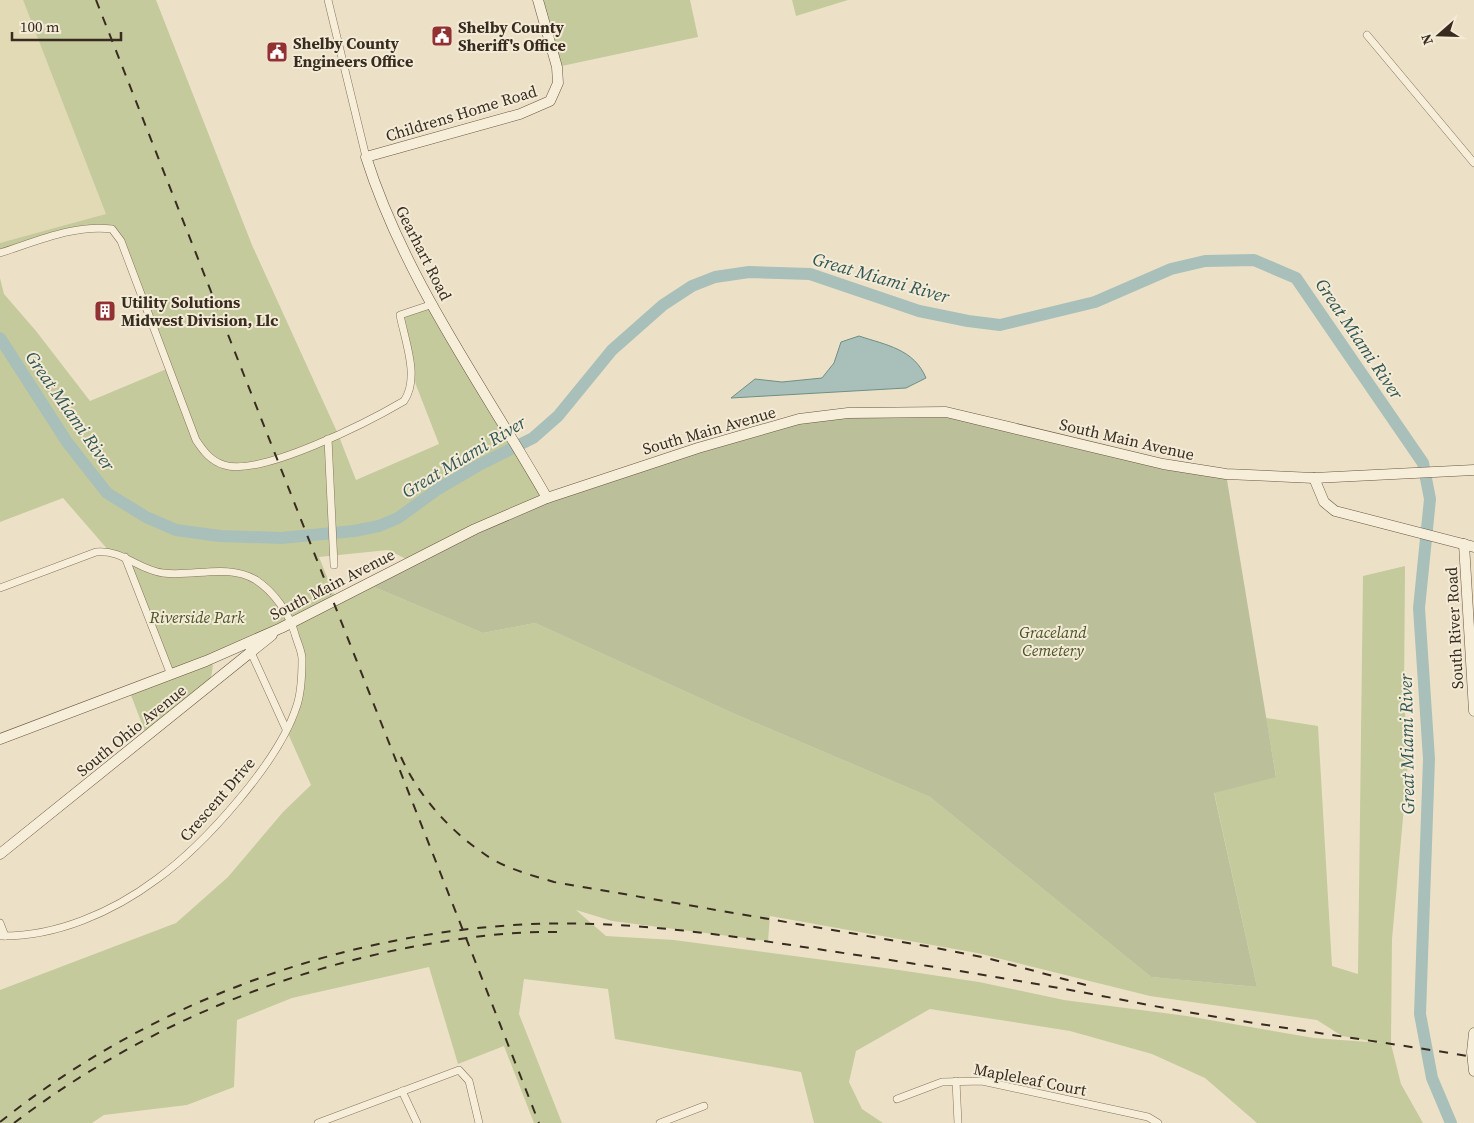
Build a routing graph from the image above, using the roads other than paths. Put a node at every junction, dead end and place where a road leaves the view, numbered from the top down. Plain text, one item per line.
1 (328, 0) edge
2 (538, 0) edge
3 (1367, 34) dead end
4 (366, 157) junction
5 (1474, 163) edge
6 (0, 253) edge
7 (432, 304) junction
8 (328, 439) junction
9 (1474, 470) edge
10 (1314, 478) junction
11 (546, 498) junction
12 (1469, 545) edge
13 (125, 557) junction
14 (334, 565) dead end
15 (0, 588) edge
16 (291, 622) junction
17 (249, 648) junction
18 (171, 675) junction
19 (1474, 711) edge
20 (286, 729) junction
21 (0, 739) edge
22 (0, 854) edge
23 (0, 924) edge
24 (2, 936) edge
25 (1474, 1033) edge
26 (1474, 1071) edge
27 (956, 1081) junction
28 (402, 1092) junction
29 (898, 1098) dead end
30 (704, 1106) dead end
31 (318, 1123) edge
32 (418, 1123) edge
33 (480, 1123) edge
34 (660, 1123) edge
35 (958, 1123) edge
36 (1158, 1123) edge

1 - 4 street, Gearhart Road
2 - 4 main road, Childrens Home Road
3 - 5 street
4 - 7 main road, Gearhart Road
6 - 8 street
7 - 8 street
7 - 11 main road, Gearhart Road
8 - 14 street
9 - 10 main road, South Main Avenue
10 - 11 main road, South Main Avenue
10 - 12 main road
11 - 16 main road, South Main Avenue
12 - 19 main road, South River Road
13 - 15 street, Crescent Drive
13 - 16 street, Crescent Drive
13 - 18 street
16 - 17 main road, South Main Avenue
16 - 20 street, Crescent Drive
17 - 18 main road, South Main Avenue
17 - 20 street
17 - 22 main road, South Ohio Avenue
18 - 21 main road, South Main Avenue
20 - 24 street, Crescent Drive
23 - 24 street
25 - 26 main road
27 - 29 street, Mapleleaf Court
27 - 35 street
27 - 36 street, Mapleleaf Court
28 - 31 street
28 - 32 street
28 - 33 street
30 - 34 street

